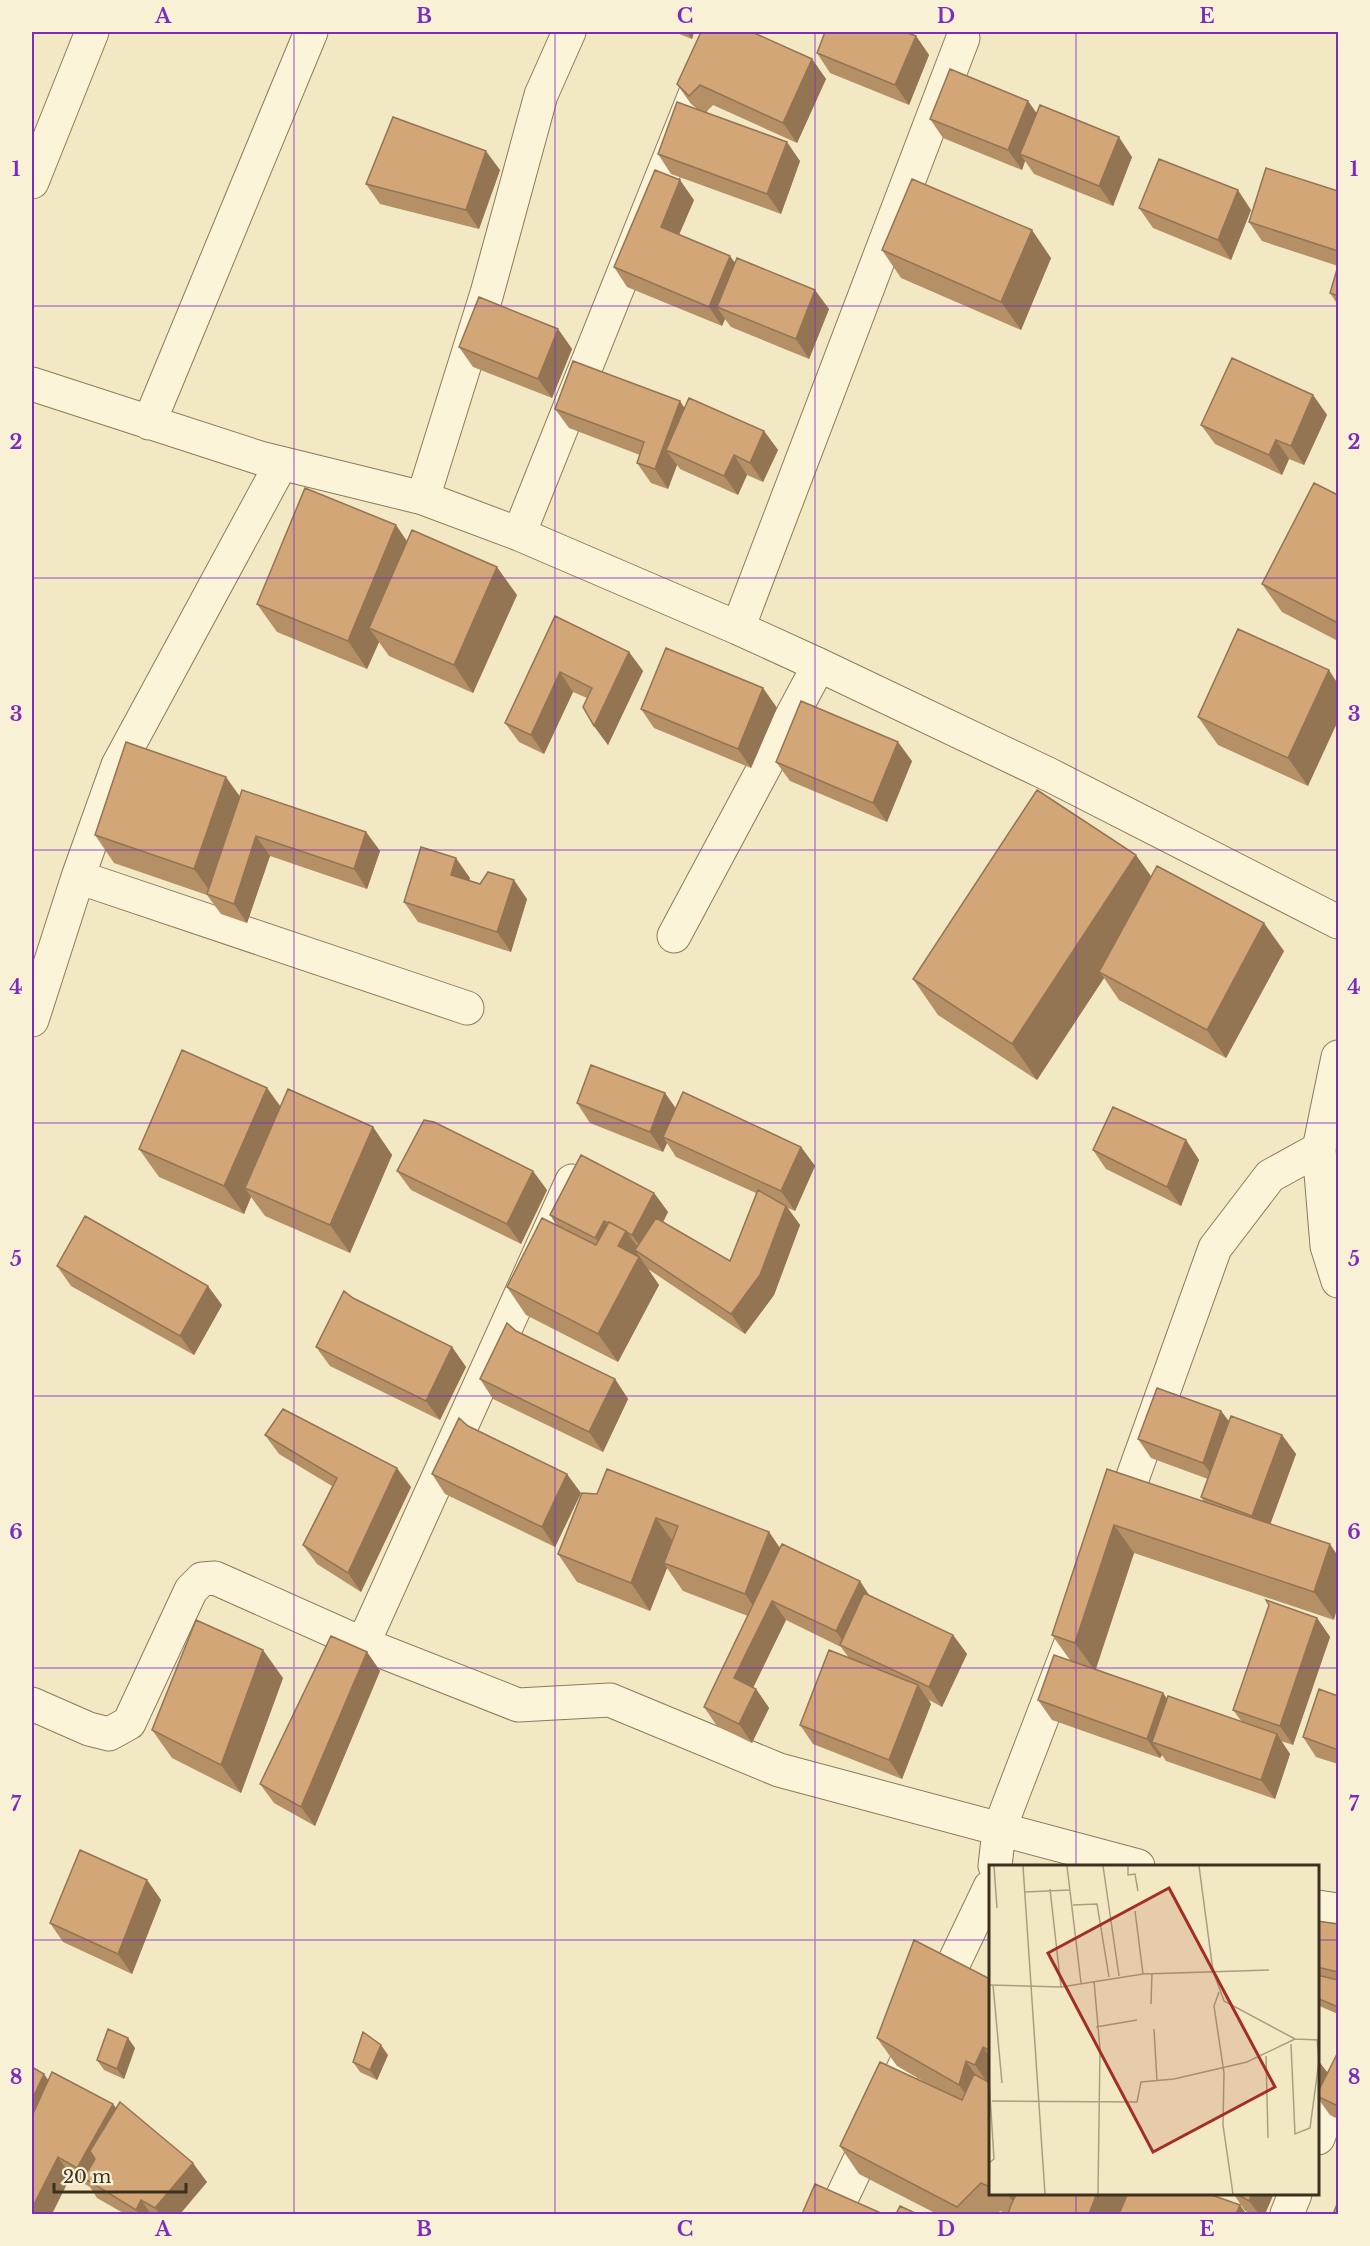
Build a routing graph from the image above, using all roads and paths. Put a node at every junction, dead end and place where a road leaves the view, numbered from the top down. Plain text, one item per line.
1 (92, 32) edge
2 (311, 32) edge
3 (569, 32) edge
4 (720, 32) edge
5 (963, 38) dead end
6 (32, 182) edge
7 (32, 384) edge
8 (149, 423) junction
9 (281, 464) junction
10 (423, 498) junction
11 (519, 534) junction
12 (738, 628) junction
13 (819, 665) junction
14 (78, 877) junction
15 (1338, 922) edge
16 (674, 936) dead end
17 (467, 1008) dead end
18 (32, 1020) edge
19 (1338, 1057) edge
20 (1319, 1149) junction
21 (578, 1168) edge
22 (1338, 1281) edge
23 (1105, 1553) edge
24 (1093, 1586) edge
25 (363, 1644) junction
26 (32, 1704) edge
27 (999, 1830) junction
28 (994, 1865) edge
29 (1134, 1865) edge
30 (989, 1889) edge
31 (1319, 1907) edge
32 (1338, 1910) edge
33 (1338, 2086) edge
34 (1319, 2133) edge
35 (1294, 2195) edge
36 (834, 2214) edge
37 (1287, 2214) edge

1 - 6 street
2 - 8 street
3 - 10 street
4 - 11 street
5 - 12 street
7 - 8 street
8 - 9 street
9 - 10 street
9 - 14 street
10 - 11 street
11 - 12 street
12 - 13 street
13 - 15 street
13 - 16 street
14 - 17 street
14 - 18 street
19 - 20 street
20 - 22 street
20 - 23 street
21 - 25 street
24 - 27 street
25 - 26 street
25 - 27 street
27 - 28 street
27 - 29 street
30 - 36 street
31 - 32 street
33 - 34 street
35 - 37 street

